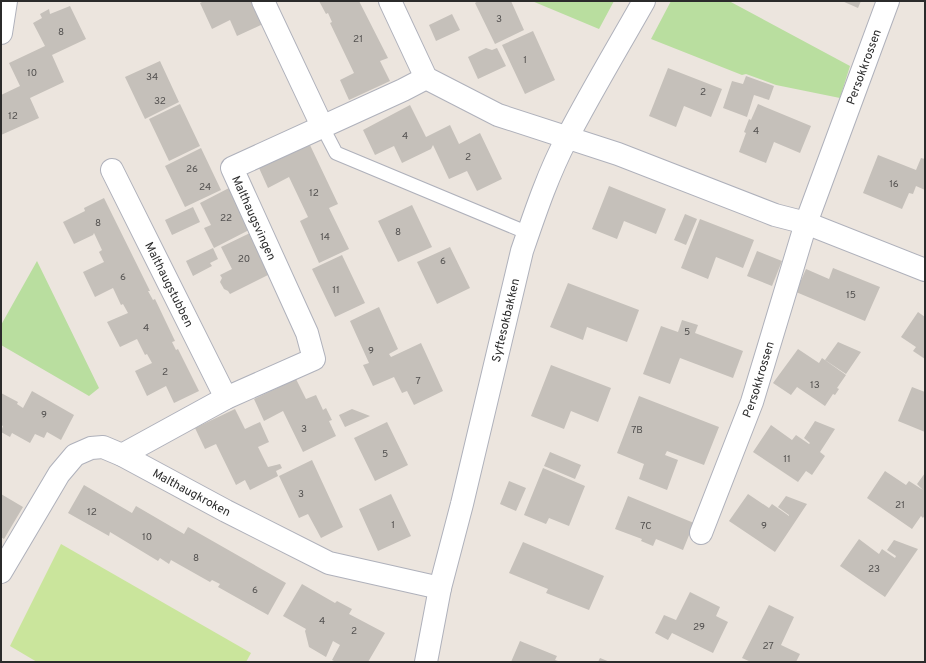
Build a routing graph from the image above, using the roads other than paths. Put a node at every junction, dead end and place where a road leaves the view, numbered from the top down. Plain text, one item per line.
1 (6, 1) edge
2 (263, 1) edge
3 (390, 1) edge
4 (644, 1) edge
5 (888, 1) edge
6 (1, 33) edge
7 (426, 78) junction
8 (322, 126) junction
9 (566, 138) junction
10 (112, 170) dead end
11 (806, 223) junction
12 (528, 233) junction
13 (925, 270) edge
14 (226, 398) junction
15 (122, 455) junction
16 (701, 532) dead end
17 (1, 572) edge
18 (440, 588) junction
19 (426, 662) edge

1 - 6 street
2 - 8 street
3 - 7 street
4 - 9 street, Syftesokbakken
5 - 11 street, Persokkrossen
7 - 8 street, Malthaugsvingen
7 - 9 street
8 - 12 lane
8 - 14 street, Malthaugsvingen
9 - 11 street
9 - 12 street, Syftesokbakken
10 - 14 street, Malthaugstubben
11 - 13 street
11 - 16 street, Persokkrossen
12 - 18 street, Syftesokbakken
14 - 15 street
15 - 17 street, Malthaugkroken
15 - 18 street, Malthaugkroken
18 - 19 street, Syftesokbakken

